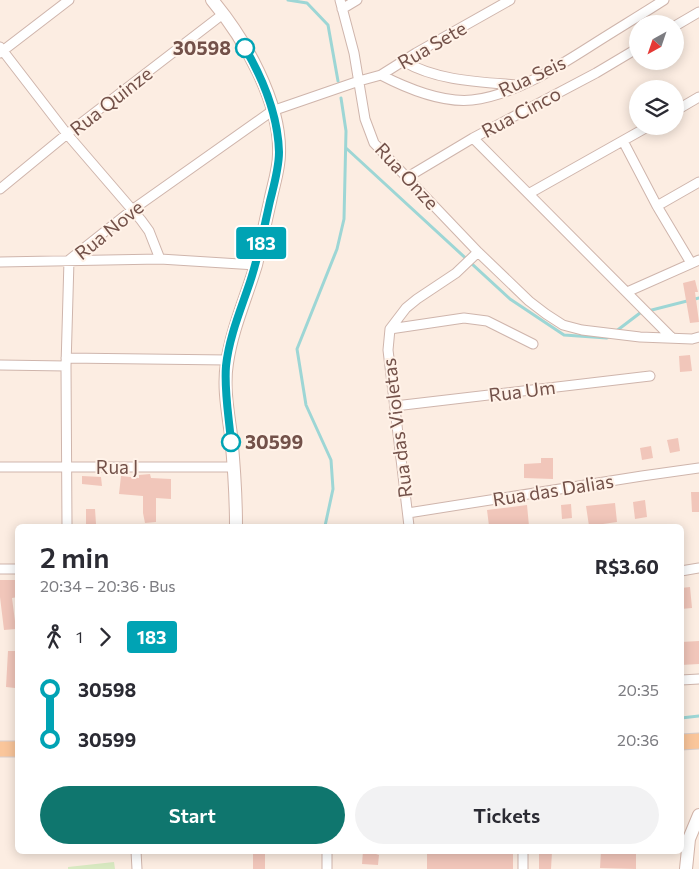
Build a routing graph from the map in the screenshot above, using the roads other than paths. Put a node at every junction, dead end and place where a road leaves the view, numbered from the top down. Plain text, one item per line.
1 (69, 0) edge
2 (212, 0) edge
3 (357, 0) edge
4 (510, 0) edge
5 (664, 0) edge
6 (341, 4) edge
7 (699, 12) edge
8 (223, 14) junction
9 (684, 21) edge
10 (1, 50) edge
11 (629, 53) edge
12 (403, 61) junction
13 (381, 75) junction
14 (359, 81) junction
15 (524, 85) junction
16 (699, 97) edge
17 (684, 106) edge
18 (272, 111) junction
19 (67, 134) junction
20 (633, 135) edge
21 (473, 138) junction
22 (623, 141) junction
23 (406, 178) junction
24 (699, 182) edge
25 (0, 189) edge
26 (530, 193) junction
27 (657, 206) junction
28 (132, 210) junction
29 (478, 252) junction
30 (160, 259) junction
31 (69, 260) junction
32 (0, 262) edge
33 (695, 262) edge
34 (256, 265) junction
35 (627, 292) junction
36 (390, 330) junction
37 (699, 337) edge
38 (672, 338) junction
39 (533, 344) dead end
40 (227, 360) junction
41 (66, 362) junction
42 (0, 365) edge
43 (650, 376) dead end
44 (395, 406) junction
45 (67, 466) junction
46 (0, 467) edge
47 (234, 467) junction
48 (699, 468) edge
49 (408, 513) junction
50 (67, 524) edge
51 (236, 524) edge
52 (410, 524) edge
53 (699, 568) edge
54 (0, 569) edge
55 (15, 569) edge
56 (684, 570) edge
57 (699, 679) edge
58 (684, 680) edge
59 (699, 741) edge
60 (684, 742) edge
61 (15, 748) edge
62 (0, 749) edge
63 (699, 815) edge
64 (685, 839) edge
65 (136, 854) edge
66 (327, 854) edge
67 (523, 854) edge
68 (137, 869) edge
69 (327, 869) edge
70 (523, 869) edge
71 (686, 869) edge

1 - 10 street
2 - 8 street
3 - 6 street
4 - 12 street, Rua Sete
5 - 15 street, Rua Seis
6 - 14 street, Rua Onze
7 - 9 street
8 - 18 street
8 - 19 street, Rua Quinze
10 - 19 street
11 - 21 street, Rua Cinco
12 - 13 street, Rua Sete
12 - 15 street
13 - 14 street
13 - 15 street, Rua Seis
14 - 18 street, Rua Nove
14 - 23 street, Rua Onze
16 - 17 street
18 - 28 street, Rua Nove
18 - 34 street
19 - 25 street, Rua Quinze
19 - 28 street
20 - 22 street
21 - 23 street, Rua Cinco
21 - 26 street
22 - 26 street
22 - 27 street
23 - 29 street, Rua Onze
24 - 27 street
26 - 35 street
27 - 33 street
28 - 30 street
28 - 31 street, Rua Nove
29 - 36 street
29 - 38 street
30 - 31 street, Rua Nove
30 - 34 street, Rua Nove
31 - 32 street
31 - 41 street
33 - 35 street
34 - 40 street
35 - 38 street
36 - 39 street
36 - 44 street, Rua das Violetas
37 - 38 street
40 - 41 street
40 - 47 street
41 - 42 street
41 - 45 street
43 - 44 street, Rua Um
44 - 49 street, Rua das Violetas
45 - 46 street, Rua J
45 - 47 street, Rua J
45 - 50 street
47 - 51 street
48 - 49 street, Rua das Dalias
49 - 52 street, Rua das Violetas
53 - 56 street
54 - 55 street
57 - 58 street
59 - 60 main road
61 - 62 main road
63 - 64 street
64 - 71 street
65 - 68 street
66 - 69 street
67 - 70 street

